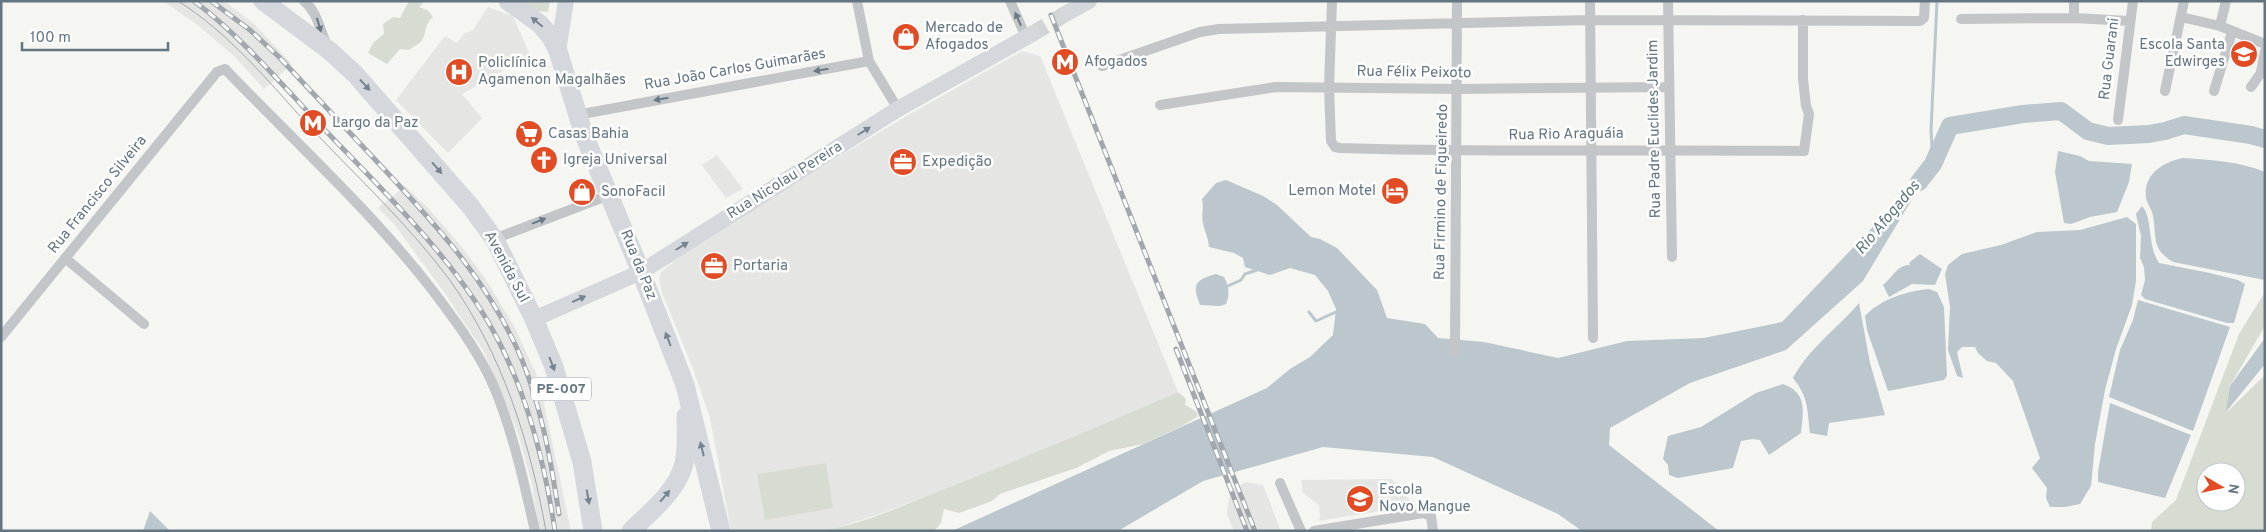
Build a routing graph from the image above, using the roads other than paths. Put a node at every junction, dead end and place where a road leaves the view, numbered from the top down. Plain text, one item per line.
1 (262, 1) edge
2 (304, 1) edge
3 (508, 1) edge
4 (566, 1) edge
5 (857, 1) edge
6 (1010, 1) edge
7 (1089, 1) edge
8 (1332, 1) edge
9 (1457, 1) edge
10 (1590, 1) edge
11 (1668, 1) edge
12 (2074, 1) edge
13 (2133, 1) edge
14 (2184, 1) edge
15 (2226, 1) edge
16 (1925, 6) edge
17 (1067, 13) tunnel mouth
18 (2181, 17) junction
19 (1961, 18) dead end
20 (2074, 18) junction
21 (1590, 20) junction
22 (1803, 20) junction
23 (1669, 21) junction
24 (2129, 21) junction
25 (1457, 24) junction
26 (1331, 25) junction
27 (2220, 26) junction
28 (2232, 32) junction
29 (1029, 36) joint
30 (2265, 44) edge
31 (558, 51) junction
32 (2265, 51) edge
33 (330, 52) junction
34 (869, 61) junction
35 (1102, 66) dead end
36 (2263, 70) edge
37 (1329, 87) junction
38 (1589, 87) junction
39 (1670, 87) junction
40 (2252, 87) dead end
41 (1458, 89) junction
42 (2165, 91) dead end
43 (2214, 91) dead end
44 (1160, 105) dead end
45 (898, 109) junction
46 (577, 115) junction
47 (2118, 120) dead end
48 (1591, 149) junction
49 (1670, 149) junction
50 (1457, 152) junction
51 (609, 195) junction
52 (494, 239) junction
53 (1672, 257) dead end
54 (65, 258) junction
55 (641, 272) junction
56 (534, 318) junction
57 (144, 324) dead end
58 (1, 336) edge
59 (1593, 338) dead end
60 (1455, 352) dead end
61 (685, 385) junction
62 (1280, 483) dead end
63 (535, 531) edge
64 (594, 531) edge
65 (630, 531) edge
66 (721, 531) edge
67 (1301, 531) edge
68 (1314, 531) edge
69 (1433, 531) edge

1 - 33 highway, Avenida Sul / PE-007
2 -> 33 street, Avenida Sul
31 -> 3 highway
4 - 31 main road, Rua da Paz
5 - 34 street
29 -> 6 street
7 - 17 main road
8 - 26 street
9 - 25 street, Rua Firmino de Figueiredo
10 - 21 street
11 - 23 street, Rua Padre Euclides Jardim
12 - 20 street
13 - 24 street, Rua Guarani
14 - 18 street
15 - 27 street
16 - 22 street
18 - 27 street
18 - 42 street
19 - 20 street
20 - 24 street
21 - 23 street
21 - 25 street
21 - 38 street
22 - 23 street
22 - 49 street, Rua Rio Araguáia
23 - 39 street, Rua Padre Euclides Jardim
24 - 47 street, Rua Guarani
25 - 26 street
25 - 41 street, Rua Firmino de Figueiredo
26 - 35 street
26 - 37 street
27 - 28 street
28 - 30 street
28 - 43 street
29 - 45 main road, Rua Nicolau Pereira
31 - 46 highway, Rua da Paz
32 - 36 street
33 -> 52 highway, Avenida Sul / PE-007
34 - 45 street
34 -> 46 street, Rua João Carlos Guimarães
36 - 40 street
37 - 41 street, Rua Félix Peixoto
37 - 44 street, Rua Félix Peixoto
37 - 50 street, Rua Rio Araguáia
38 - 39 street, Rua Félix Peixoto
38 - 41 street, Rua Félix Peixoto
38 - 48 street
39 - 49 street, Rua Padre Euclides Jardim
41 - 50 street, Rua Firmino de Figueiredo
55 -> 45 main road, Rua Nicolau Pereira
46 - 51 highway, Rua da Paz
48 - 49 street, Rua Rio Araguáia
48 - 50 street, Rua Rio Araguáia
48 - 59 street
49 - 53 street, Rua Padre Euclides Jardim
50 - 60 street, Rua Firmino de Figueiredo
52 -> 51 street
51 - 55 highway, Rua da Paz
52 - 56 highway, Avenida Sul / PE-007
54 - 57 street
54 - 58 street, Rua Francisco Silveira
54 - 63 street, Rua Francisco Silveira
56 -> 55 main road, Rua Nicolau Pereira
61 -> 55 highway, Rua da Paz
56 -> 64 highway, Avenida Sul / PE-007
65 -> 61 highway
66 -> 61 highway, Rua da Paz
62 - 67 street
68 - 69 street

